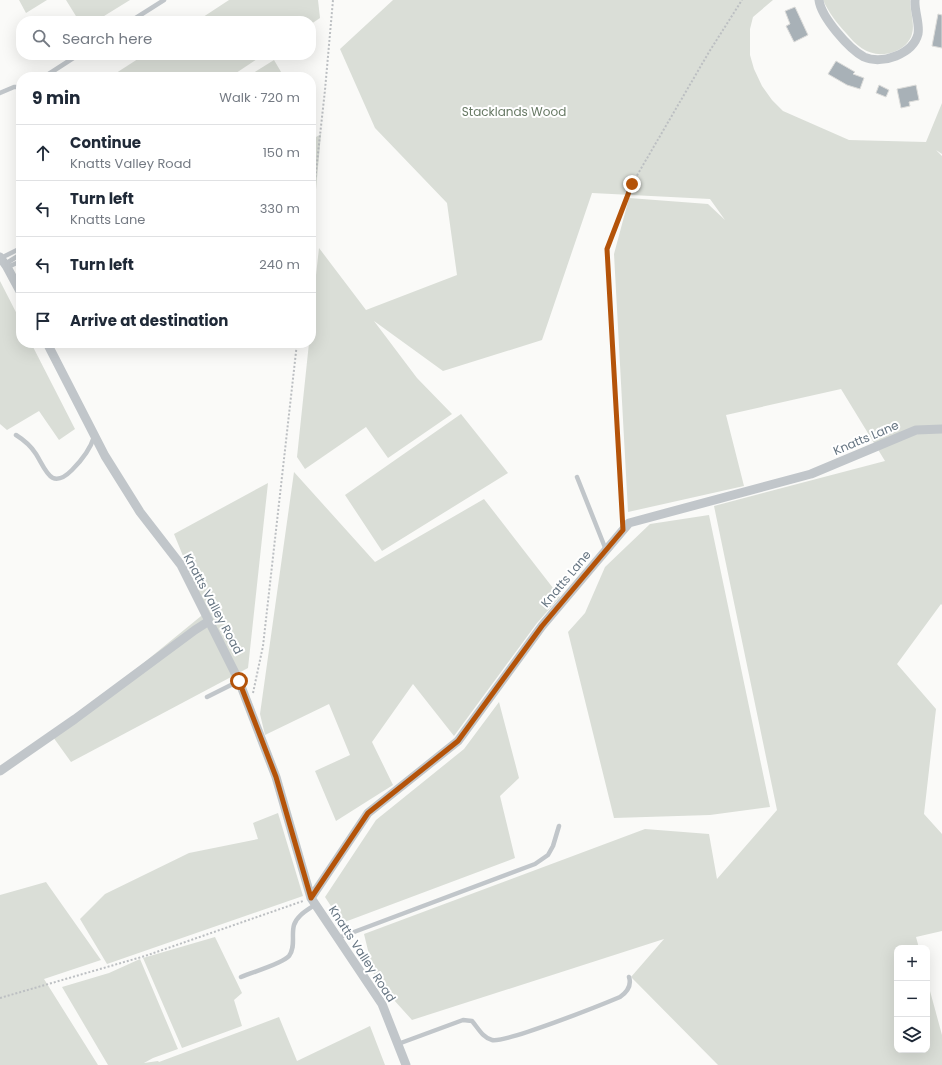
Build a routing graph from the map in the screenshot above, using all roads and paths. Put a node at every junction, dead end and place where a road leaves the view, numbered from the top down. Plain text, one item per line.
1 (164, 0) edge
2 (333, 0) edge
3 (742, 0) edge
4 (819, 0) edge
5 (915, 0) edge
6 (139, 16) edge
7 (70, 60) edge
8 (52, 72) edge
9 (16, 87) edge
10 (0, 93) edge
11 (316, 172) edge
12 (16, 252) edge
13 (16, 256) edge
14 (16, 261) edge
15 (4, 262) edge
16 (16, 284) edge
17 (50, 348) edge
18 (296, 348) edge
19 (942, 429) edge
20 (16, 435) dead end
21 (94, 435) junction
22 (576, 477) dead end
23 (623, 530) junction
24 (606, 550) junction
25 (209, 621) junction
26 (239, 681) junction
27 (207, 696) dead end
28 (250, 710) junction
29 (0, 771) edge
30 (559, 826) dead end
31 (314, 901) junction
32 (338, 938) junction
33 (240, 977) dead end
34 (629, 977) dead end
35 (0, 998) edge
36 (398, 1044) junction
37 (406, 1065) edge

1 - 6 lane
2 - 11 path
3 - 23 path
4 - 5 street
7 - 8 lane
9 - 10 lane
12 - 15 lane
13 - 15 lane
14 - 15 lane
15 - 16 street
17 - 21 street, Knatts Valley Road
18 - 28 path
19 - 23 street, Knatts Lane
20 - 21 lane
21 - 25 street, Knatts Valley Road
22 - 24 lane
23 - 24 street, Knatts Lane
24 - 31 street, Knatts Lane
25 - 26 street, Knatts Valley Road
25 - 29 street
26 - 27 lane
26 - 28 street, Knatts Valley Road
28 - 31 street, Knatts Valley Road
30 - 32 lane
31 - 32 street, Knatts Valley Road
31 - 33 lane
31 - 35 path
32 - 36 street, Knatts Valley Road
34 - 36 lane
36 - 37 street, Knatts Valley Road

